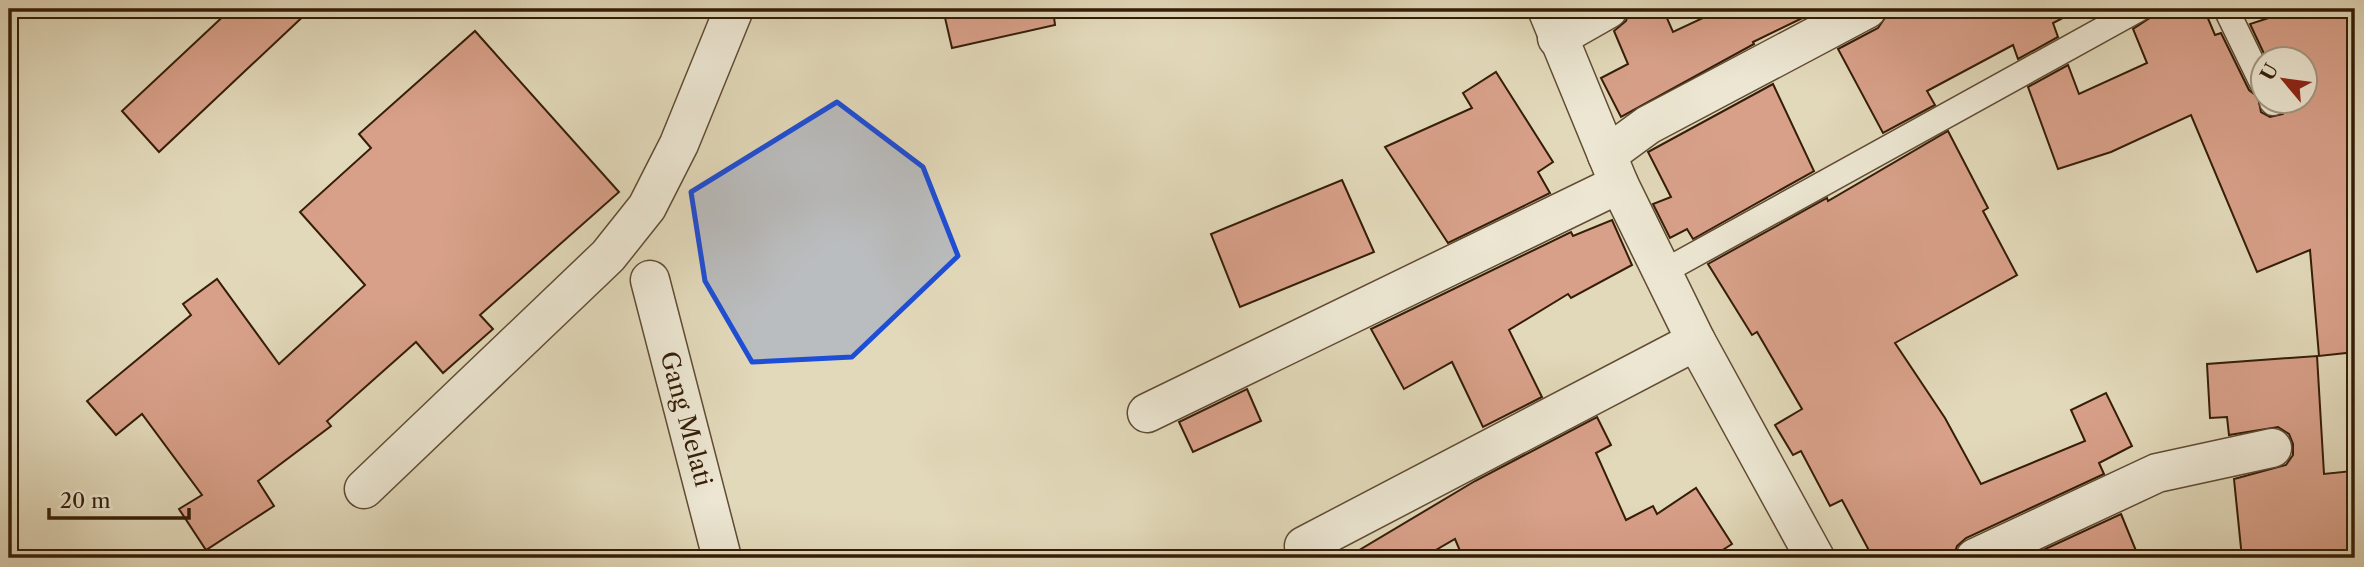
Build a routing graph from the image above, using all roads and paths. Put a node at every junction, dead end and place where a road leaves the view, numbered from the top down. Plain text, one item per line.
1 (734, 9) edge
2 (1608, 9) edge
3 (1867, 9) edge
4 (2139, 9) edge
5 (2226, 9) edge
6 (1552, 23) edge
7 (2248, 54) edge
8 (1613, 169) junction
9 (1663, 272) junction
10 (650, 281) dead end
11 (1696, 341) junction
12 (1147, 413) dead end
13 (2272, 448) dead end
14 (364, 489) dead end
15 (1304, 546) dead end
16 (722, 558) edge
17 (1815, 558) edge
18 (1975, 558) edge

1 - 14 street
2 - 6 street
3 - 8 street
4 - 9 lane
5 - 7 lane
6 - 8 street
8 - 9 street
8 - 12 street
9 - 11 street
10 - 16 street, Gang Melati
11 - 15 street
11 - 17 street
13 - 18 street

